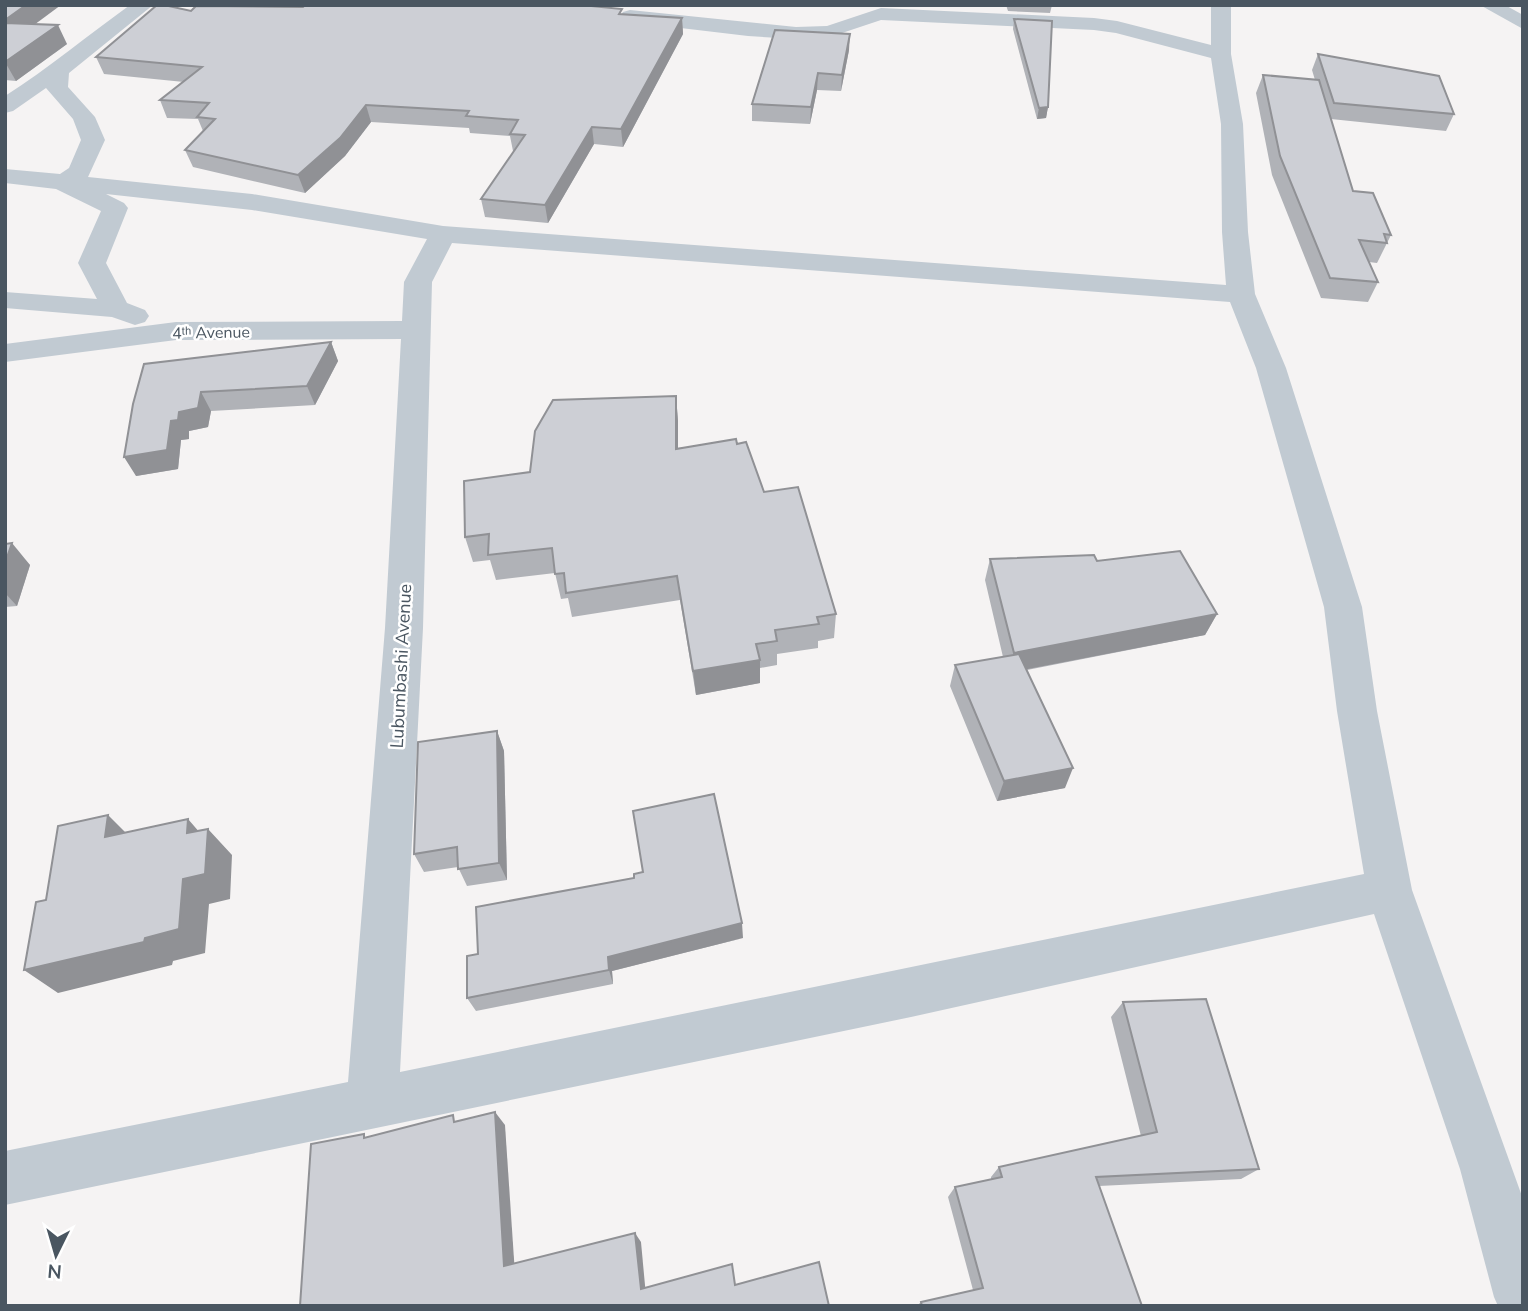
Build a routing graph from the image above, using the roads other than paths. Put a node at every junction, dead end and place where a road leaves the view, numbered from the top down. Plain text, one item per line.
1 (143, 5) edge
2 (1221, 5) edge
3 (1490, 5) edge
4 (606, 14) edge
5 (1523, 23) edge
6 (1221, 54) junction
7 (58, 71) junction
8 (5, 106) edge
9 (5, 176) edge
10 (65, 183) junction
11 (443, 234) junction
12 (1241, 294) junction
13 (5, 300) edge
14 (116, 310) junction
15 (418, 330) junction
16 (176, 331) junction
17 (5, 353) edge
18 (1389, 890) junction
19 (372, 1104) junction
20 (5, 1178) edge
21 (1523, 1297) edge

1 - 7 street
2 - 6 street
3 - 5 street
4 - 6 street
6 - 12 street
7 - 8 street
7 - 10 street
9 - 10 street
10 - 11 street
10 - 14 street
11 - 12 street
11 - 15 street, Lubumbashi Avenue
12 - 18 street
13 - 14 street
14 - 16 street
15 - 16 street, 4ᵗʰ Avenue
15 - 19 street, Lubumbashi Avenue
16 - 17 street, 4ᵗʰ Avenue
18 - 19 street
18 - 21 street
19 - 20 street

